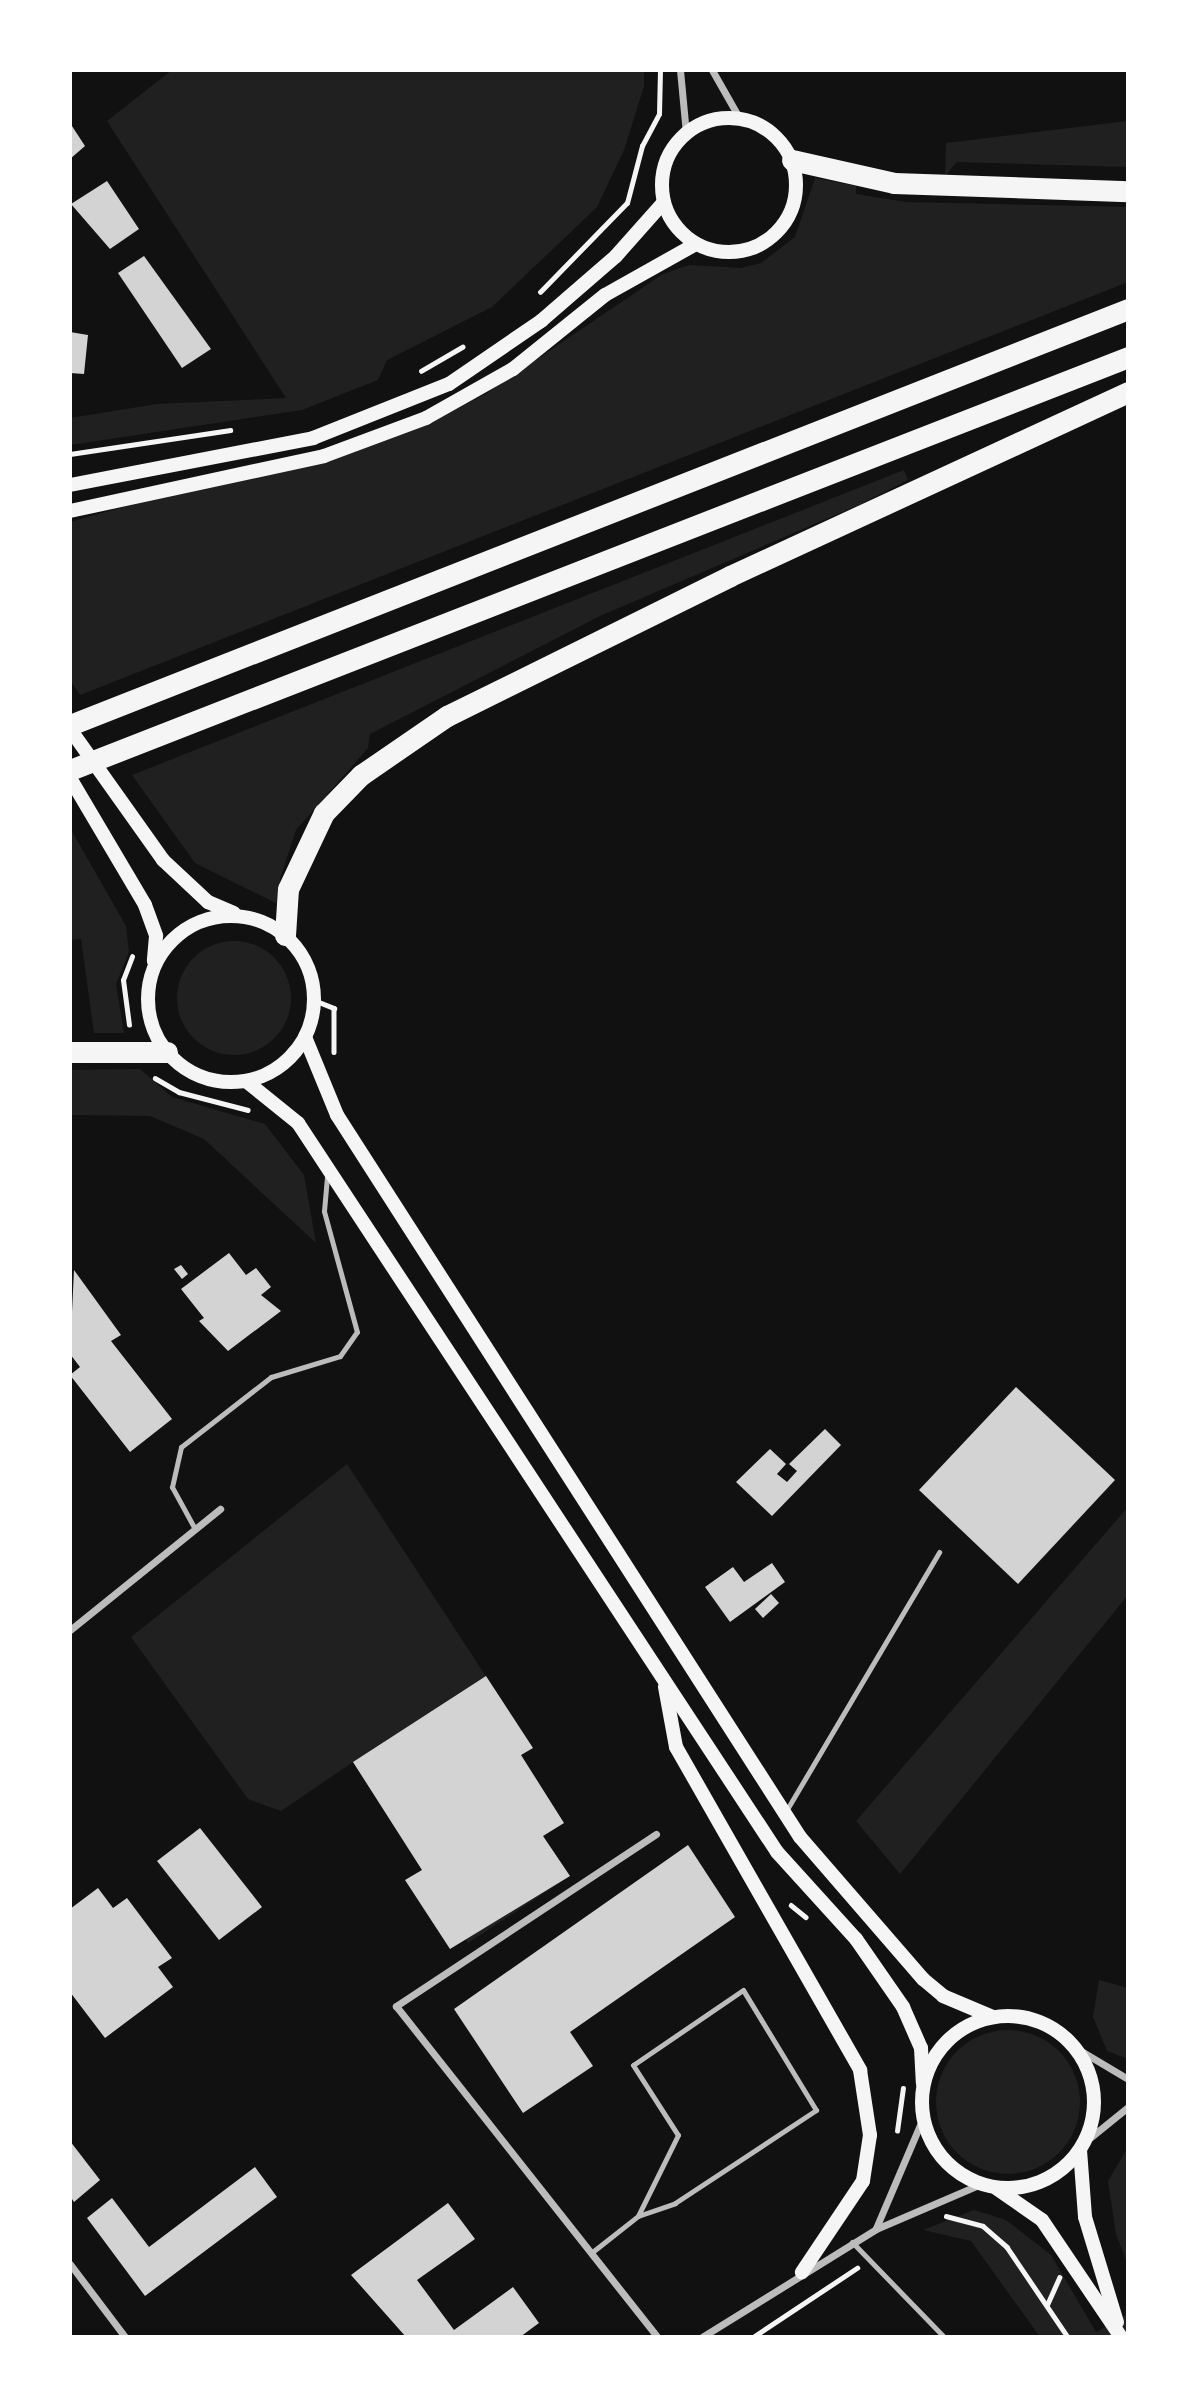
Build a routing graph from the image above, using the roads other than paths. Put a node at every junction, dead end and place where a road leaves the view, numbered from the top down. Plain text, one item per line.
1 (680, 70) edge
2 (712, 70) edge
3 (740, 119) junction
4 (686, 134) junction
5 (792, 160) junction
6 (1128, 191) edge
7 (664, 202) junction
8 (696, 244) junction
9 (1128, 309) edge
10 (1128, 357) edge
11 (1128, 392) edge
12 (70, 485) edge
13 (70, 511) edge
14 (70, 727) edge
15 (70, 770) edge
16 (70, 778) edge
17 (238, 915) junction
18 (285, 934) junction
19 (154, 966) junction
20 (305, 1037) junction
21 (70, 1052) edge
22 (167, 1052) junction
23 (246, 1081) junction
24 (328, 1169) junction
25 (220, 1509) dead end
26 (195, 1529) junction
27 (939, 1552) dead end
28 (70, 1630) edge
29 (663, 1679) junction
30 (785, 1814) junction
31 (656, 1834) dead end
32 (993, 2017) junction
33 (1076, 2048) junction
34 (1128, 2079) edge
35 (923, 2083) junction
36 (1128, 2107) edge
37 (923, 2118) junction
38 (1083, 2146) junction
39 (988, 2186) junction
40 (638, 2216) junction
41 (876, 2229) junction
42 (852, 2242) junction
43 (591, 2253) junction
44 (70, 2264) edge
45 (802, 2272) junction
46 (125, 2337) edge
47 (657, 2337) edge
48 (702, 2337) edge
49 (944, 2337) edge
50 (1121, 2337) edge

1 - 4 street
2 - 3 street
3 - 4 main road
3 - 5 main road
4 - 7 main road
5 - 6 highway
5 - 8 main road
7 - 8 main road
7 - 12 main road
8 - 13 main road
9 - 14 highway
10 - 15 highway
11 - 18 highway
14 - 17 main road
16 - 19 main road
17 - 18 main road
17 - 19 main road
18 - 20 main road
19 - 22 main road
20 - 23 main road
20 - 30 main road
21 - 22 highway
22 - 23 main road
23 - 24 main road
24 - 26 lane
24 - 29 main road
25 - 26 street
26 - 28 street
27 - 30 lane
29 - 35 main road
29 - 45 main road
30 - 32 main road
31 - 43 street
32 - 33 main road
32 - 35 main road
33 - 34 street
33 - 38 main road
35 - 37 main road
36 - 38 street
37 - 39 main road
37 - 41 street
38 - 39 main road
38 - 50 main road
39 - 41 street
39 - 50 main road
40 - 40 lane
40 - 43 lane
41 - 42 street
42 - 45 street
42 - 49 lane
43 - 47 street
44 - 46 street
45 - 48 street

